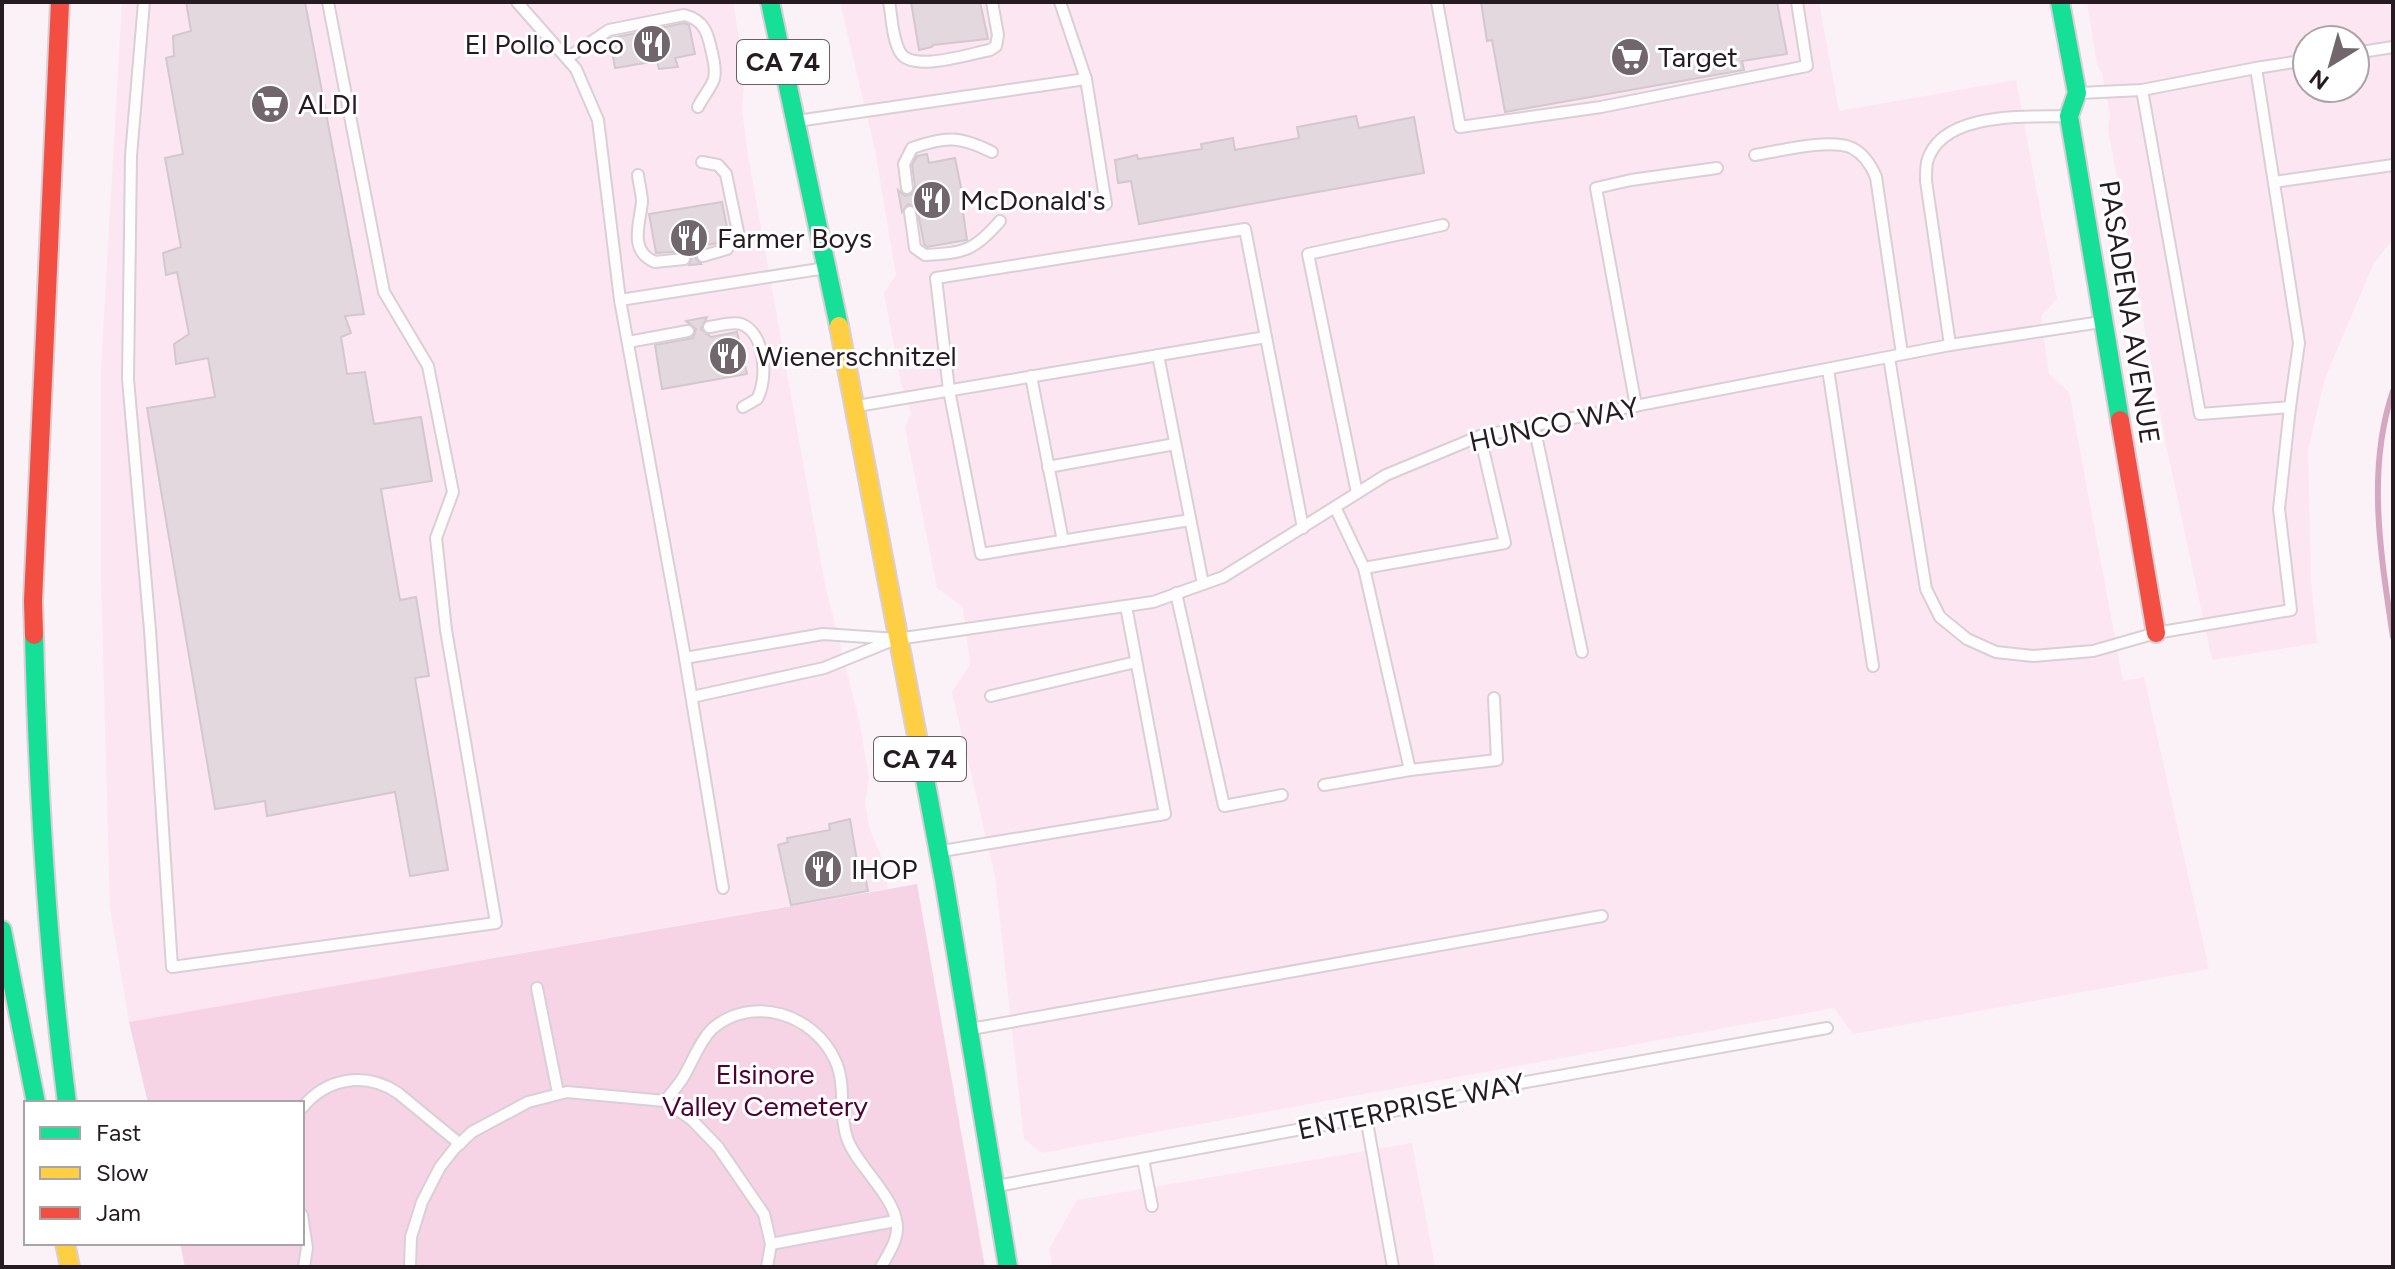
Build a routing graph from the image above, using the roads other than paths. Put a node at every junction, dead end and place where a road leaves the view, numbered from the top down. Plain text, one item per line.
1 (60, 2) edge
2 (144, 2) edge
3 (328, 2) edge
4 (517, 2) edge
5 (525, 2) edge
6 (770, 2) edge
7 (889, 2) edge
8 (992, 2) edge
9 (1060, 2) edge
10 (1437, 2) edge
11 (1797, 2) edge
12 (2060, 2) edge
13 (528, 15) junction
14 (2393, 47) edge
15 (2371, 50) edge
16 (567, 58) junction
17 (2291, 63) edge
18 (2256, 68) junction
19 (1086, 79) junction
20 (2142, 90) junction
21 (2077, 93) junction
22 (698, 107) dead end
23 (2069, 116) junction
24 (796, 121) junction
25 (992, 152) dead end
26 (1755, 155) dead end
27 (702, 162) dead end
28 (2393, 165) edge
29 (1717, 168) dead end
30 (638, 175) dead end
31 (2274, 182) junction
32 (907, 188) dead end
33 (1106, 204) dead end
34 (910, 212) dead end
35 (1000, 221) dead end
36 (1443, 225) dead end
37 (703, 256) dead end
38 (684, 259) dead end
39 (828, 268) junction
40 (620, 300) junction
41 (2103, 322) junction
42 (709, 327) dead end
43 (688, 331) dead end
44 (1266, 337) junction
45 (628, 342) junction
46 (1950, 345) junction
47 (1902, 354) junction
48 (1158, 355) junction
49 (1889, 357) junction
50 (1828, 369) junction
51 (1031, 376) junction
52 (949, 390) junction
53 (855, 406) junction
54 (1636, 406) junction
55 (743, 407) dead end
56 (2290, 407) junction
57 (1534, 426) junction
58 (1480, 436) junction
59 (1175, 444) junction
60 (1048, 467) junction
61 (1357, 493) junction
62 (1335, 507) junction
63 (1190, 520) junction
64 (1303, 528) junction
65 (1063, 541) junction
66 (1364, 568) junction
67 (1203, 584) junction
68 (1176, 593) junction
69 (1126, 606) junction
70 (2156, 633) junction
71 (897, 639) junction
72 (1582, 652) dead end
73 (685, 658) junction
74 (1136, 662) junction
75 (1873, 666) dead end
76 (991, 696) dead end
77 (692, 697) junction
78 (1494, 698) dead end
79 (1410, 770) junction
80 (1324, 785) dead end
81 (1282, 795) dead end
82 (938, 851) junction
83 (723, 888) dead end
84 (1602, 916) dead end
85 (2, 930) edge
86 (537, 988) dead end
87 (1827, 1028) dead end
88 (969, 1030) junction
89 (558, 1093) junction
90 (36, 1101) edge
91 (67, 1101) edge
92 (665, 1101) junction
93 (304, 1106) edge
94 (1366, 1117) junction
95 (460, 1144) junction
96 (1143, 1159) junction
97 (995, 1187) junction
98 (1152, 1206) dead end
99 (895, 1221) junction
100 (304, 1228) edge
101 (771, 1244) junction
102 (65, 1245) edge
103 (70, 1267) edge
104 (304, 1267) edge
105 (410, 1267) edge
106 (767, 1267) edge
107 (881, 1267) edge
108 (1008, 1267) edge
109 (1393, 1267) edge

1 - 91 main road
2 - 3 lane
4 - 13 lane
5 - 13 lane
6 - 24 main road, CA 74
7 - 8 lane
9 - 19 lane
10 - 11 lane
12 - 21 main road, PASADENA AVENUE
13 - 16 lane
14 - 15 lane
16 - 22 lane
16 - 40 lane
17 - 18 lane
18 - 20 lane
18 - 31 lane
19 - 24 lane
19 - 33 lane
20 - 21 lane
20 - 56 lane
21 - 23 main road, PASADENA AVENUE
23 - 41 main road, PASADENA AVENUE
23 - 46 lane
24 - 39 main road, CA 74
25 - 32 lane
26 - 47 lane
27 - 37 lane
28 - 31 lane
29 - 54 lane
30 - 38 lane
31 - 56 lane
34 - 35 lane
36 - 61 lane
39 - 40 lane
39 - 53 main road, CA 74
40 - 45 lane
41 - 46 lane, HUNCO WAY
41 - 70 main road, PASADENA AVENUE
42 - 55 lane
43 - 45 lane
44 - 48 lane
44 - 52 lane
44 - 64 lane
45 - 73 lane
46 - 47 lane, HUNCO WAY
47 - 49 lane, HUNCO WAY
48 - 51 lane
48 - 59 lane
49 - 50 lane, HUNCO WAY
49 - 70 lane
50 - 54 lane, HUNCO WAY
50 - 75 lane
51 - 52 lane
51 - 60 lane
52 - 53 lane
52 - 65 lane
53 - 71 main road, CA 74
54 - 57 lane, HUNCO WAY
56 - 70 lane
57 - 58 lane, HUNCO WAY
57 - 72 lane
58 - 61 lane, HUNCO WAY
58 - 66 lane
59 - 60 lane
59 - 63 lane
60 - 65 lane
61 - 62 lane, HUNCO WAY
62 - 64 lane, HUNCO WAY
62 - 66 lane
63 - 65 lane
63 - 67 lane
64 - 67 lane, HUNCO WAY
66 - 79 lane
67 - 68 lane, HUNCO WAY
68 - 69 lane, HUNCO WAY
68 - 81 lane
69 - 71 lane, HUNCO WAY
69 - 74 lane
71 - 73 lane, HUNCO WAY
71 - 77 lane, HUNCO WAY
71 - 82 main road, CA 74
73 - 77 lane
74 - 76 lane
74 - 82 lane
77 - 83 lane
78 - 79 lane
79 - 80 lane
82 - 88 main road, CA 74
84 - 88 lane
85 - 90 main road
86 - 89 lane
87 - 94 lane, ENTERPRISE WAY
88 - 97 main road, CA 74
89 - 92 lane
89 - 95 lane
92 - 99 lane
92 - 101 lane
93 - 95 lane
94 - 96 lane, ENTERPRISE WAY
94 - 109 lane
95 - 105 lane
96 - 97 lane, ENTERPRISE WAY
96 - 98 lane
97 - 108 main road, CA 74
99 - 101 lane
99 - 107 lane
100 - 104 lane
101 - 106 lane
102 - 103 main road

